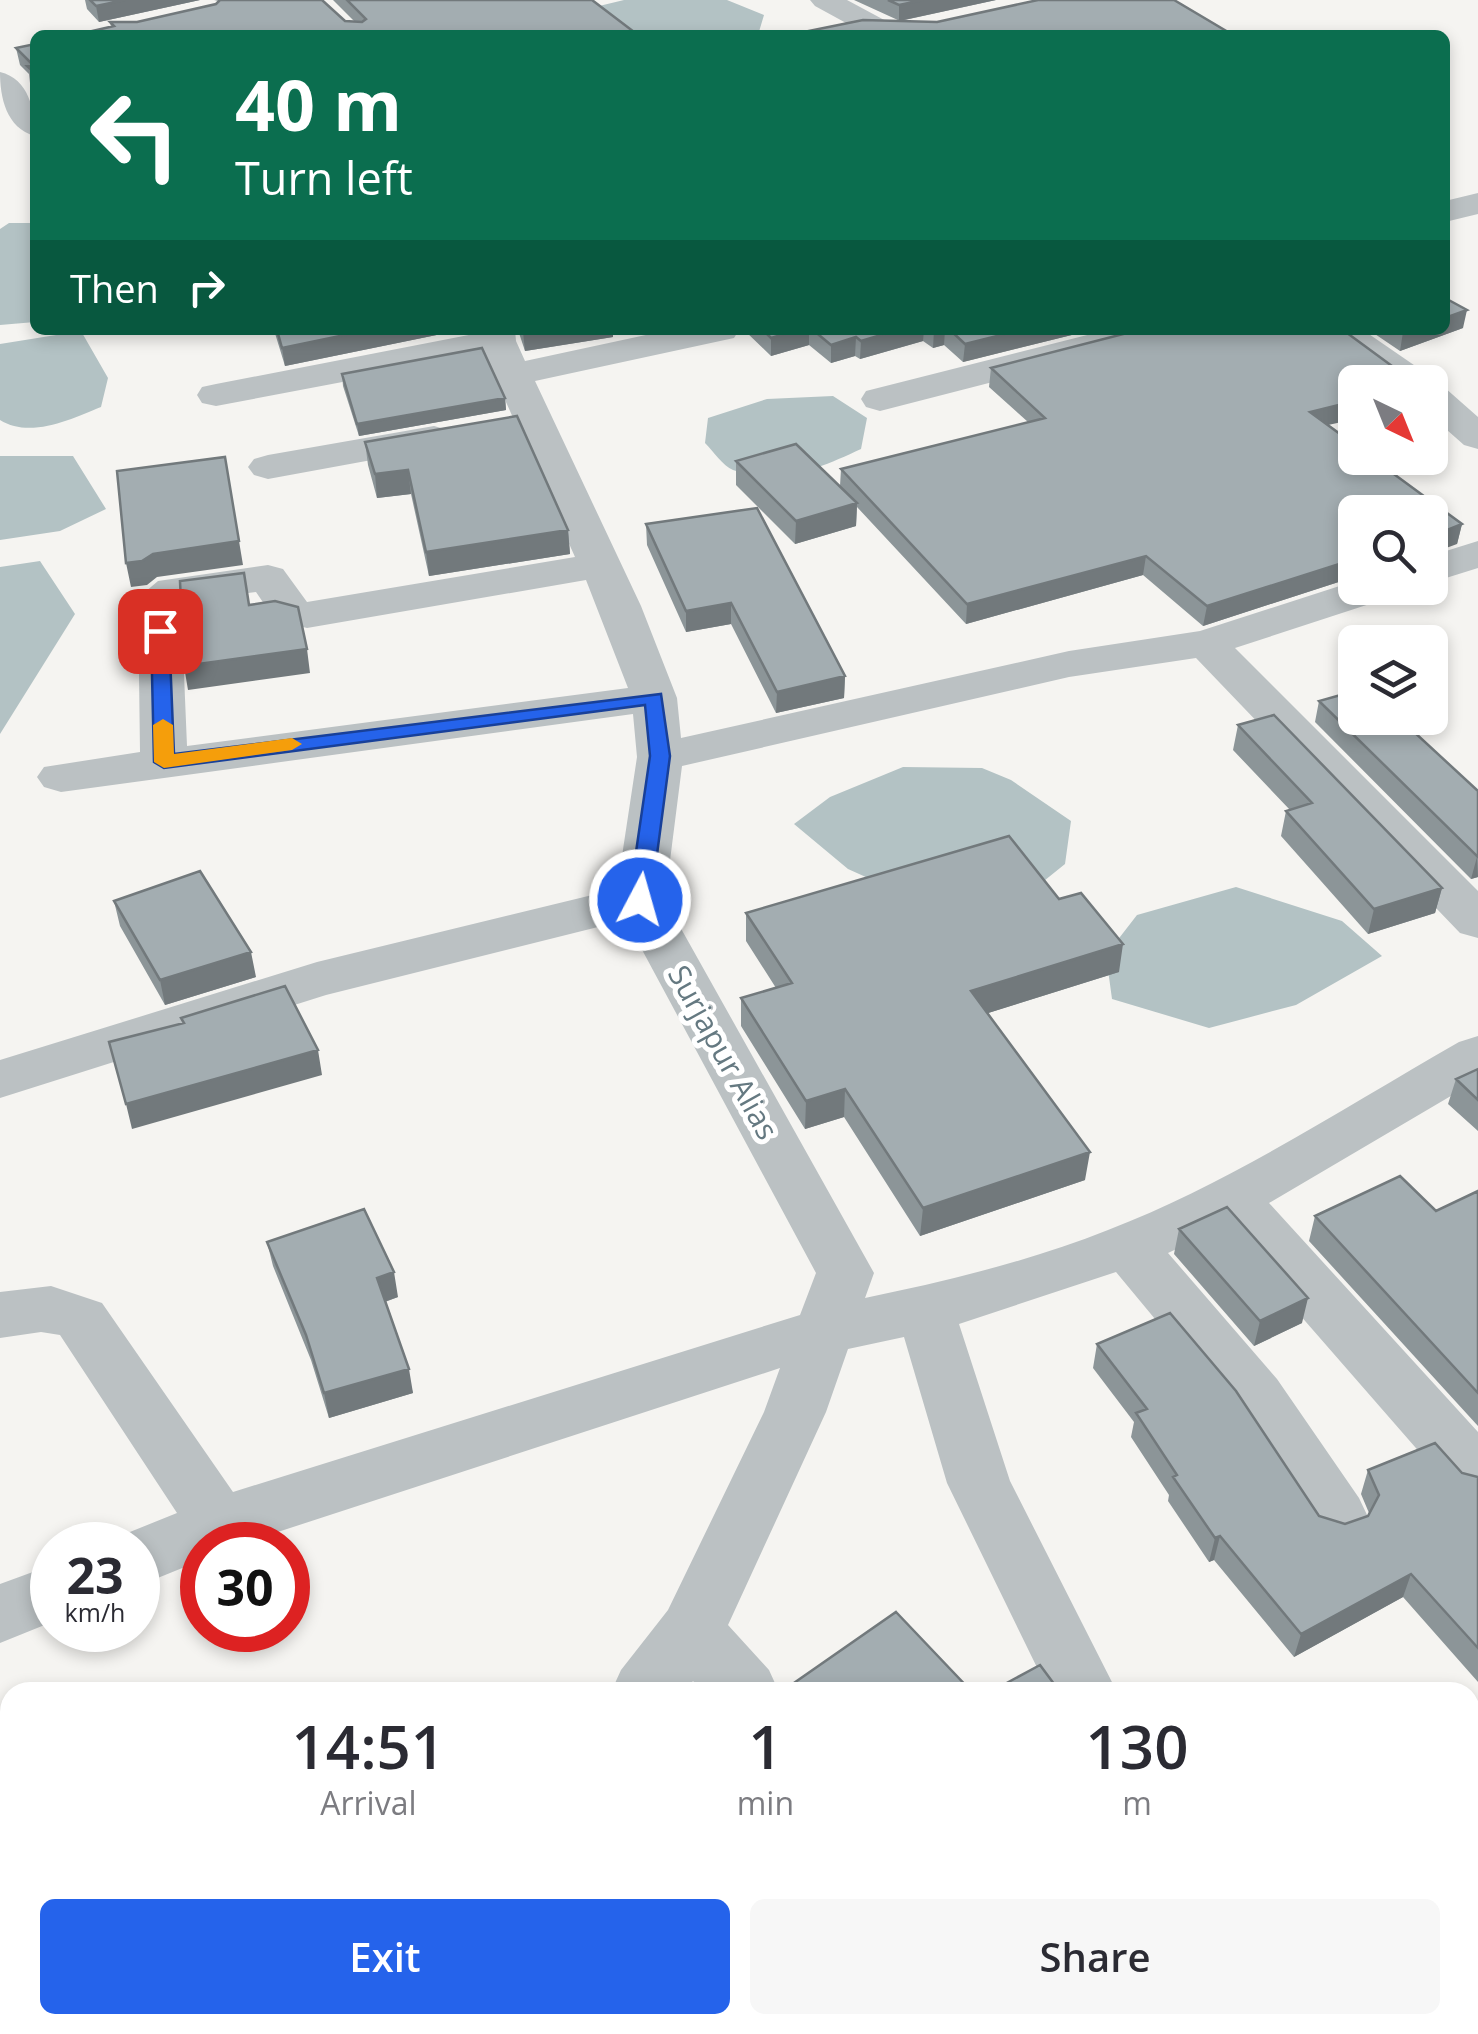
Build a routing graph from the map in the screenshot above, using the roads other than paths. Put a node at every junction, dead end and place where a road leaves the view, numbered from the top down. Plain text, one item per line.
1 (825, 0) edge
2 (893, 30) edge
3 (0, 80) edge
4 (30, 119) edge
5 (1478, 203) edge
6 (1450, 211) edge
7 (702, 335) edge
8 (1137, 335) edge
9 (1346, 335) edge
10 (1389, 365) edge
11 (502, 388) edge
12 (216, 396) dead end
13 (880, 399) dead end
14 (1448, 411) edge
15 (1478, 437) edge
16 (268, 467) dead end
17 (1478, 554) edge
18 (1448, 564) edge
19 (600, 566) junction
20 (1338, 601) edge
21 (1212, 642) junction
22 (654, 698) junction
23 (660, 756) junction
24 (164, 762) junction
25 (61, 777) dead end
26 (640, 900) junction
27 (1478, 921) edge
28 (1478, 1055) edge
29 (0, 1079) edge
30 (1231, 1199) junction
31 (1128, 1246) junction
32 (925, 1308) junction
33 (0, 1315) edge
34 (824, 1331) junction
35 (1478, 1475) edge
36 (1336, 1517) edge
37 (218, 1522) edge
38 (225, 1522) edge
39 (30, 1602) edge
40 (0, 1614) edge
41 (692, 1631) junction
42 (653, 1682) edge
43 (735, 1682) edge
44 (1078, 1682) edge

1 - 2 street
3 - 4 street
5 - 6 street
7 - 11 street
8 - 13 street
9 - 10 street
11 - 12 street
11 - 16 street
11 - 19 street
14 - 15 street
17 - 18 street
19 - 22 street
19 - 24 street
20 - 21 street
21 - 23 street
21 - 27 street
22 - 23 street
22 - 24 street
23 - 26 street
24 - 25 street
26 - 29 street
26 - 34 street, Surjapur Alias
28 - 30 street
30 - 31 street
30 - 35 street
31 - 32 street
31 - 36 street
32 - 34 street
32 - 44 street
33 - 37 street
34 - 38 street
34 - 41 street, Surjapur Alias
39 - 40 street
41 - 42 street, Surjapur Alias
41 - 43 street

